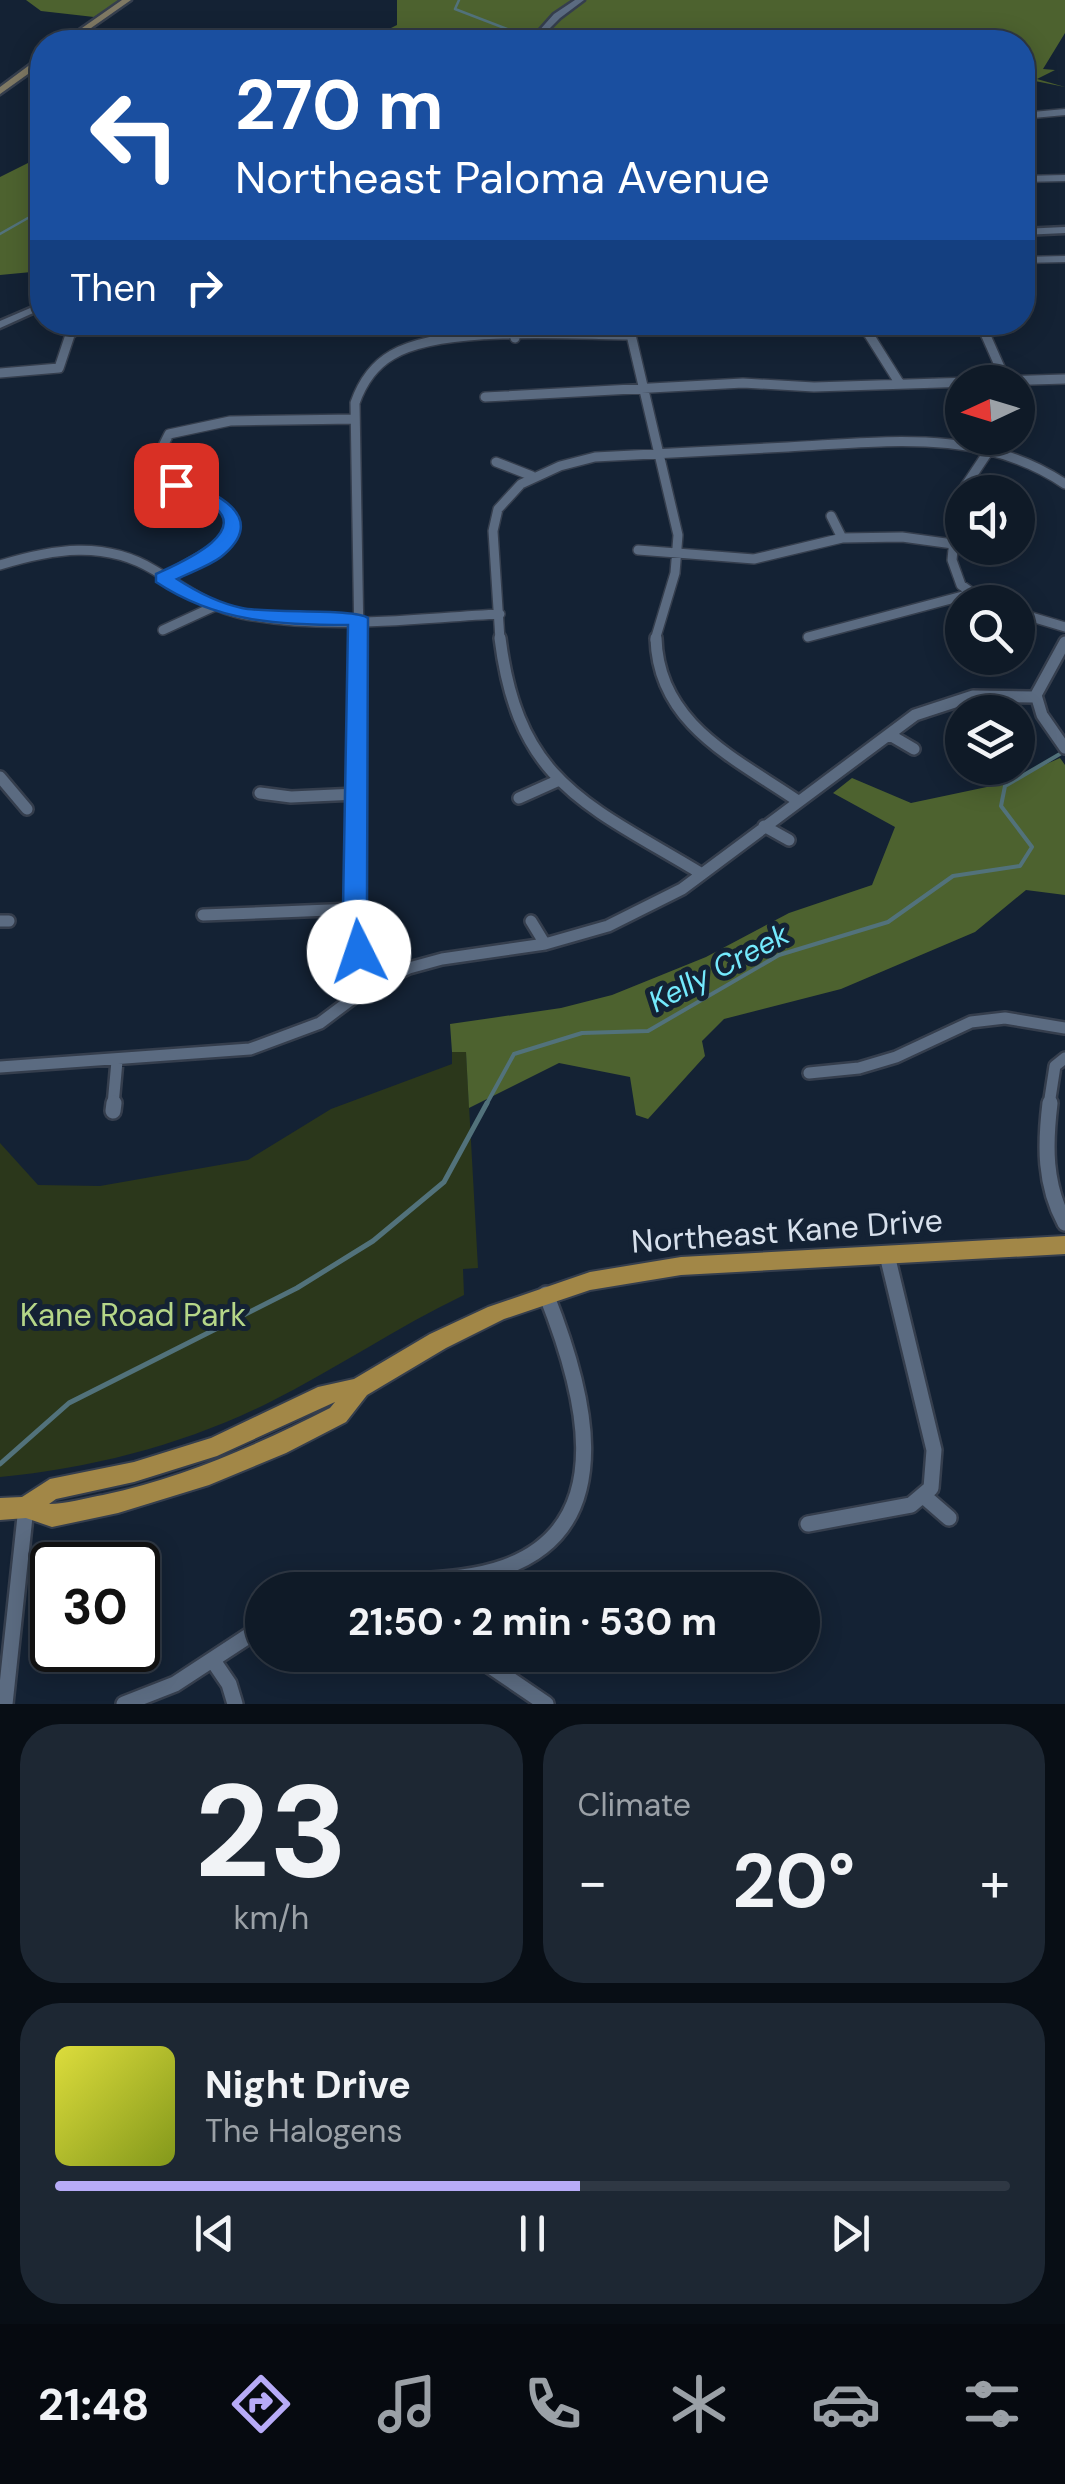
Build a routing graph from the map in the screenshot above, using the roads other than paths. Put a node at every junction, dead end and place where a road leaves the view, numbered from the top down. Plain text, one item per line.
1 (126, 0) edge
2 (580, 0) edge
3 (83, 30) edge
4 (544, 30) edge
5 (30, 69) edge
6 (0, 92) edge
7 (1065, 112) edge
8 (1035, 115) edge
9 (1065, 178) edge
10 (1035, 179) edge
11 (1065, 230) edge
12 (1035, 231) edge
13 (1065, 259) edge
14 (1035, 260) edge
15 (30, 311) edge
16 (0, 325) edge
17 (70, 335) edge
18 (514, 335) edge
19 (631, 335) joint
20 (869, 335) edge
21 (986, 335) edge
22 (514, 338) junction
23 (999, 365) edge
24 (0, 374) edge
25 (1065, 379) edge
26 (1035, 380) edge
27 (945, 383) edge
28 (900, 384) junction
29 (642, 392) junction
30 (485, 397) dead end
31 (355, 419) junction
32 (945, 443) edge
33 (657, 453) junction
34 (1010, 455) edge
35 (496, 462) dead end
36 (532, 476) junction
37 (1065, 484) edge
38 (830, 516) dead end
39 (842, 538) junction
40 (945, 543) edge
41 (638, 550) dead end
42 (678, 552) junction
43 (0, 564) edge
44 (163, 578) junction
45 (945, 603) edge
46 (214, 607) junction
47 (500, 614) junction
48 (358, 618) junction
49 (1035, 619) edge
50 (1065, 627) edge
51 (163, 630) dead end
52 (808, 637) dead end
53 (1065, 642) edge
54 (1035, 695) edge
55 (1035, 700) edge
56 (945, 703) edge
57 (890, 736) junction
58 (1065, 748) edge
59 (914, 749) dead end
60 (0, 777) edge
61 (557, 781) junction
62 (260, 793) dead end
63 (357, 794) junction
64 (520, 798) dead end
65 (798, 801) junction
66 (26, 809) dead end
67 (764, 826) junction
68 (789, 840) dead end
69 (702, 874) junction
70 (355, 908) junction
71 (203, 914) dead end
72 (531, 921) dead end
73 (545, 944) junction
74 (382, 980) junction
75 (1065, 1028) edge
76 (1065, 1058) edge
77 (117, 1061) junction
78 (0, 1067) edge
79 (809, 1073) dead end
80 (113, 1112) dead end
81 (1065, 1224) edge
82 (1065, 1246) edge
83 (887, 1255) junction
84 (546, 1294) junction
85 (926, 1498) junction
86 (26, 1508) junction
87 (0, 1509) edge
88 (948, 1518) dead end
89 (808, 1524) dead end
90 (482, 1572) edge
91 (245, 1639) edge
92 (214, 1662) junction
93 (499, 1672) edge
94 (5, 1704) edge
95 (124, 1704) edge
96 (235, 1704) edge
97 (546, 1704) edge

1 - 3 main road
2 - 4 street
5 - 6 main road
7 - 8 street
9 - 10 street
11 - 12 street
13 - 14 street
15 - 16 street
17 - 24 street
18 - 22 street
19 - 22 street
19 - 29 street
20 - 28 street
21 - 23 street
22 - 31 street
25 - 26 street
27 - 28 street
28 - 29 street
29 - 30 street
29 - 33 street
31 - 44 street
31 - 48 street
32 - 33 street
33 - 36 street
33 - 42 street
34 - 37 street
35 - 36 street
36 - 47 street
38 - 39 street
39 - 40 street
39 - 42 street
41 - 42 street
42 - 65 street
43 - 44 street
44 - 46 street
45 - 52 street
46 - 48 street
46 - 51 street
47 - 48 street
47 - 61 street
48 - 63 street
49 - 50 street
53 - 54 street
55 - 58 street
56 - 57 street
57 - 59 street
57 - 65 street
60 - 66 street
61 - 64 street
61 - 69 street
62 - 63 street
63 - 70 street
65 - 67 street
67 - 68 street
67 - 69 street
69 - 73 street
70 - 71 street
70 - 74 street
72 - 73 street
73 - 74 street
74 - 77 street
75 - 79 street
76 - 81 street
77 - 78 street
77 - 80 street
82 - 83 main road, Northeast Kane Drive
83 - 84 main road, Northeast Kane Drive
83 - 85 street
84 - 86 main road, Northeast Kane Drive
84 - 90 street
85 - 88 street
85 - 89 street
86 - 87 main road, Northeast Kane Drive
86 - 94 street
91 - 92 street
92 - 95 street
92 - 96 street
93 - 97 street

